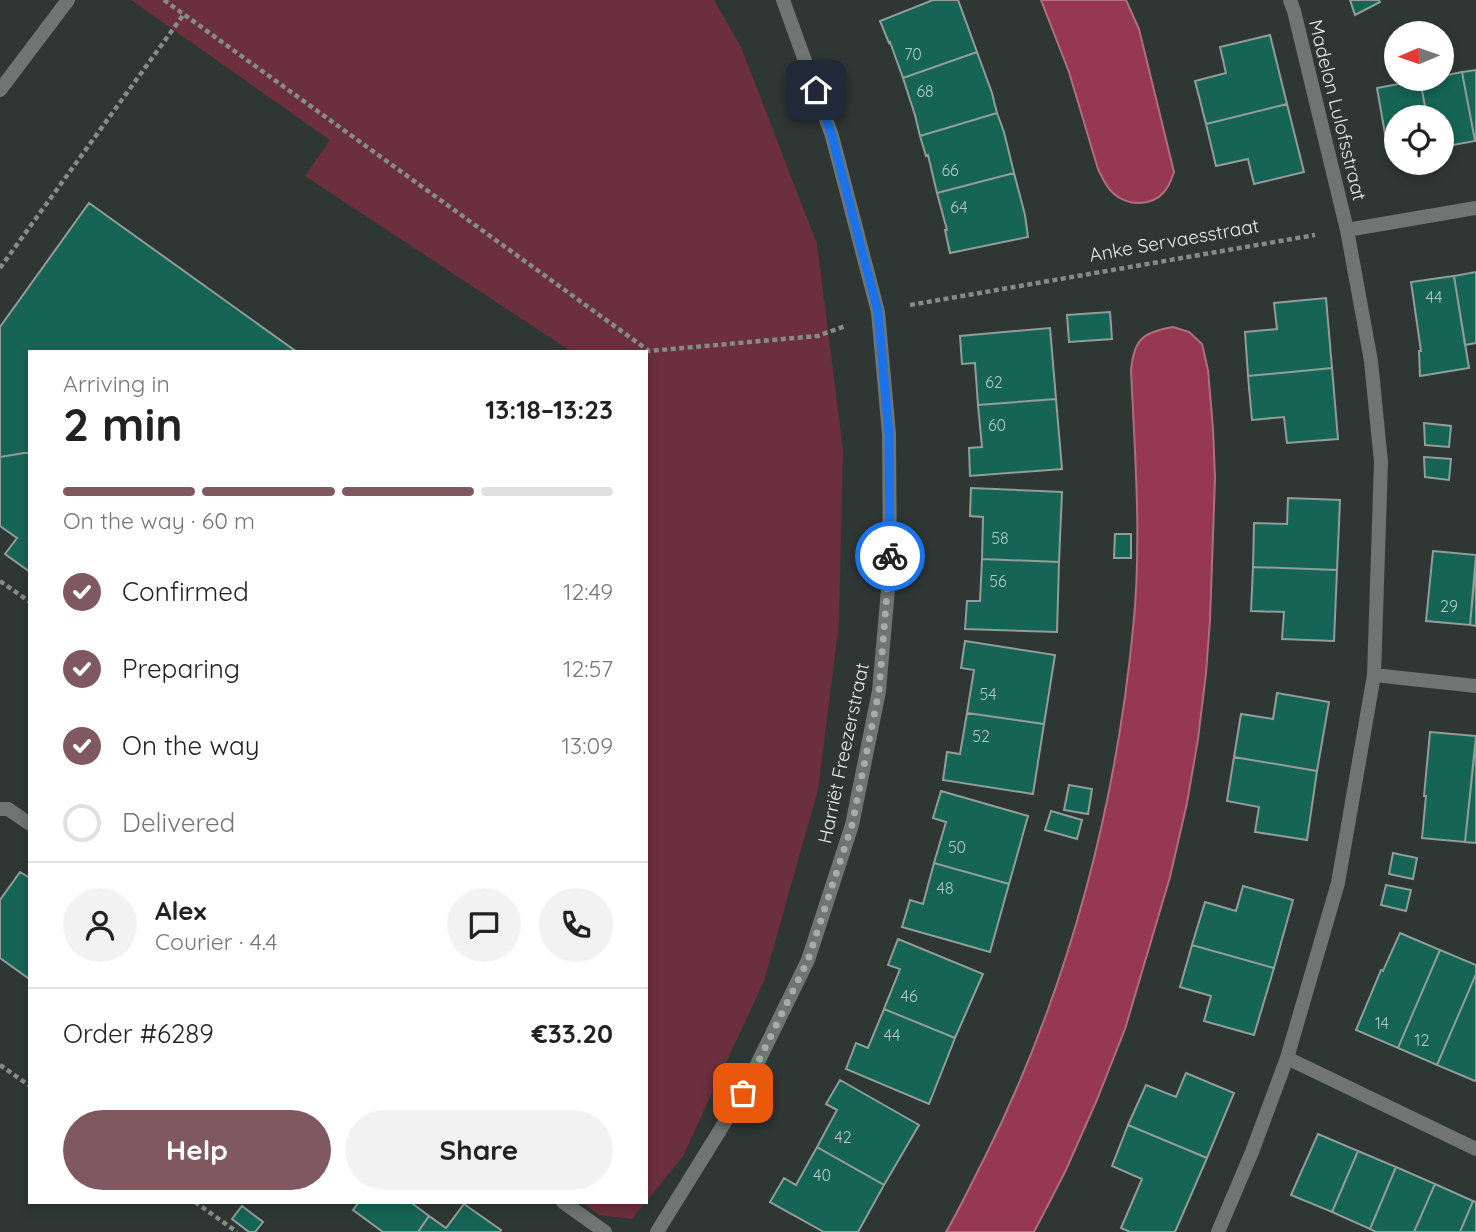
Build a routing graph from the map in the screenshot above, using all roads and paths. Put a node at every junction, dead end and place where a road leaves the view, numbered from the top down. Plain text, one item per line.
1 (68, 0) edge
2 (164, 0) edge
3 (783, 0) edge
4 (1290, 0) edge
5 (184, 14) junction
6 (0, 90) edge
7 (1476, 208) edge
8 (1347, 230) junction
9 (0, 268) edge
10 (878, 312) junction
11 (643, 350) edge
12 (648, 353) edge
13 (0, 581) edge
14 (28, 601) edge
15 (1374, 675) junction
16 (1476, 686) edge
17 (0, 809) edge
18 (28, 823) edge
19 (1287, 1058) junction
20 (0, 1065) edge
21 (28, 1085) edge
22 (1476, 1149) edge
23 (198, 1204) edge
24 (567, 1204) edge
25 (237, 1232) edge
26 (605, 1232) edge
27 (657, 1232) edge
28 (1217, 1232) edge

1 - 6 street
2 - 5 path
3 - 10 street, Harriët Freezerstraat
4 - 8 street, Madelon Lulofsstraat
5 - 9 path
5 - 11 path
7 - 8 street
8 - 10 path, Anke Servaesstraat
8 - 15 street, Madelon Lulofsstraat
10 - 12 path, Anke Servaesstraat
10 - 27 street, Harriët Freezerstraat
13 - 14 path
15 - 16 street
15 - 19 street, Madelon Lulofsstraat
17 - 18 street
19 - 22 street
19 - 28 street, Madelon Lulofsstraat
20 - 21 path
23 - 25 path
24 - 26 street

